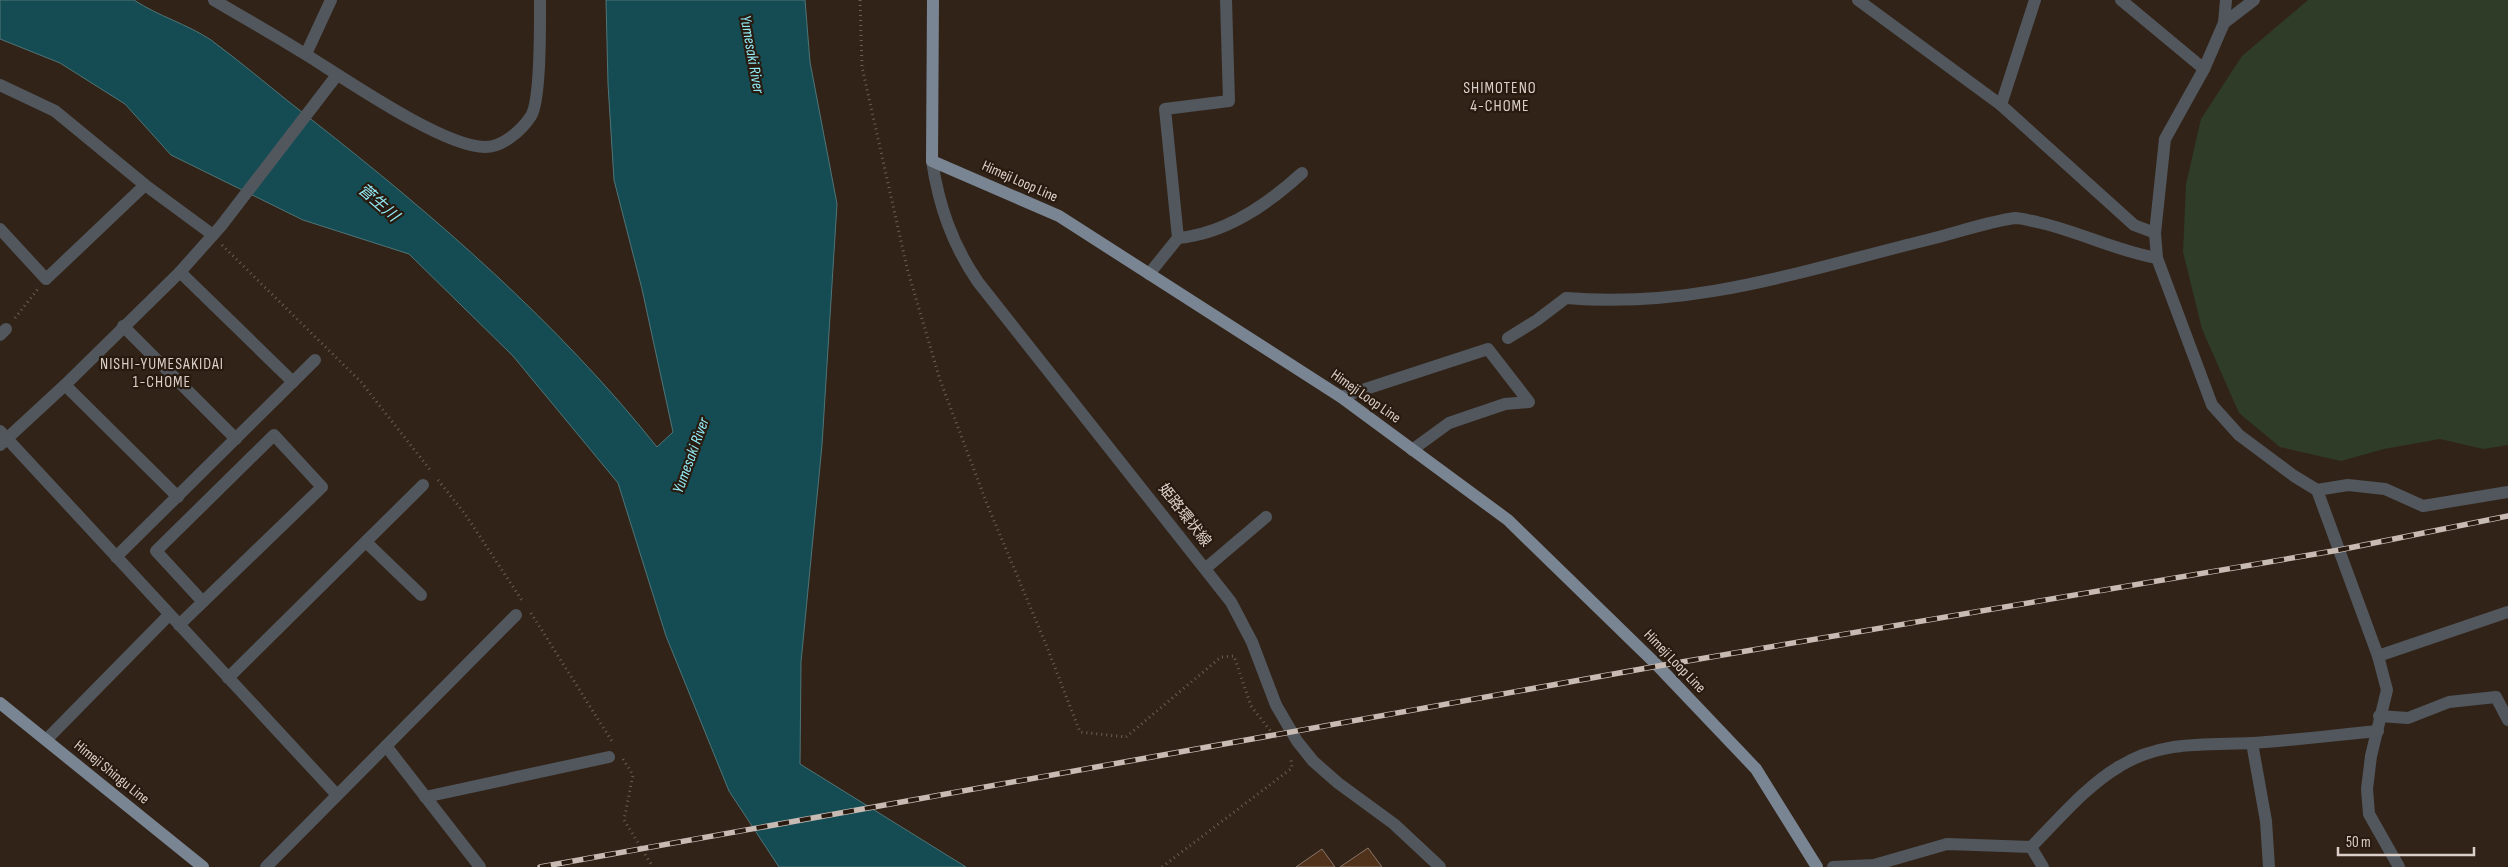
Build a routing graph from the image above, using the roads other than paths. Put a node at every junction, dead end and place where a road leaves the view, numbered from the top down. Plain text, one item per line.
1 (214, 0) edge
2 (331, 0) edge
3 (540, 0) edge
4 (933, 0) edge
5 (1226, 0) edge
6 (1858, 0) edge
7 (2035, 0) edge
8 (2121, 0) edge
9 (2226, 0) edge
10 (2254, 0) edge
11 (2224, 23) junction
12 (306, 54) junction
13 (2204, 69) junction
14 (336, 75) junction
15 (0, 85) edge
16 (2001, 105) junction
17 (932, 161) junction
18 (1302, 173) dead end
19 (145, 185) junction
20 (0, 229) edge
21 (217, 231) junction
22 (2155, 233) junction
23 (1178, 238) junction
24 (2157, 258) junction
25 (180, 272) junction
26 (1149, 274) junction
27 (123, 326) junction
28 (1508, 338) dead end
29 (315, 360) dead end
30 (293, 382) junction
31 (66, 385) junction
32 (1341, 397) junction
33 (2, 438) edge
34 (236, 439) junction
35 (1412, 450) junction
36 (423, 485) dead end
37 (2317, 490) junction
38 (2508, 492) edge
39 (178, 497) junction
40 (1266, 516) dead end
41 (366, 542) junction
42 (116, 557) junction
43 (1206, 568) junction
44 (421, 595) dead end
45 (203, 602) dead end
46 (2508, 612) edge
47 (169, 614) junction
48 (516, 615) dead end
49 (179, 625) junction
50 (2378, 656) junction
51 (228, 678) junction
52 (0, 702) edge
53 (2379, 716) junction
54 (2508, 720) edge
55 (2378, 731) junction
56 (46, 740) junction
57 (2252, 743) junction
58 (386, 746) junction
59 (613, 753) road end
60 (337, 795) junction
61 (425, 797) junction
62 (2031, 847) junction
63 (203, 867) edge
64 (266, 867) edge
65 (480, 867) edge
66 (1440, 867) edge
67 (1817, 867) edge
68 (1833, 867) edge
69 (2043, 867) edge
70 (2269, 867) edge
71 (2399, 867) edge

1 - 12 street
2 - 12 street
3 - 14 street
4 - 17 main road
5 - 23 street
6 - 16 street
7 - 16 street
8 - 13 street
9 - 11 street
10 - 11 street
11 - 13 street
12 - 14 street
13 - 22 street
14 - 21 street
15 - 19 street
16 - 22 street
17 - 26 main road, Himeji Loop Line
17 - 43 street, 姫路環状線
18 - 23 street
19 - 20 street
19 - 21 street
21 - 25 street
22 - 24 street
23 - 26 street
24 - 28 street
24 - 37 street
25 - 27 street
25 - 30 street
26 - 32 main road, Himeji Loop Line
27 - 31 street
27 - 34 street
29 - 30 street
30 - 34 street
31 - 33 street
31 - 39 street
32 - 35 main road, Himeji Loop Line
32 - 35 street
33 - 42 street
34 - 39 street
35 - 67 main road, Himeji Loop Line
36 - 41 street
37 - 38 street
37 - 50 street
39 - 42 street
40 - 43 street
41 - 44 street
41 - 51 street
42 - 47 street
43 - 66 street, 姫路環状線
45 - 49 street
46 - 50 street
47 - 49 street
47 - 56 street
48 - 58 street
49 - 51 street
50 - 53 street
51 - 60 street
52 - 56 main road, Himeji Shingu Line
53 - 54 street
53 - 55 street
55 - 57 street
55 - 71 street
56 - 63 main road, Himeji Shingu Line
57 - 62 street
57 - 70 street
58 - 60 street
58 - 61 street
59 - 61 street
60 - 64 street
61 - 65 street
62 - 68 street
62 - 69 street

